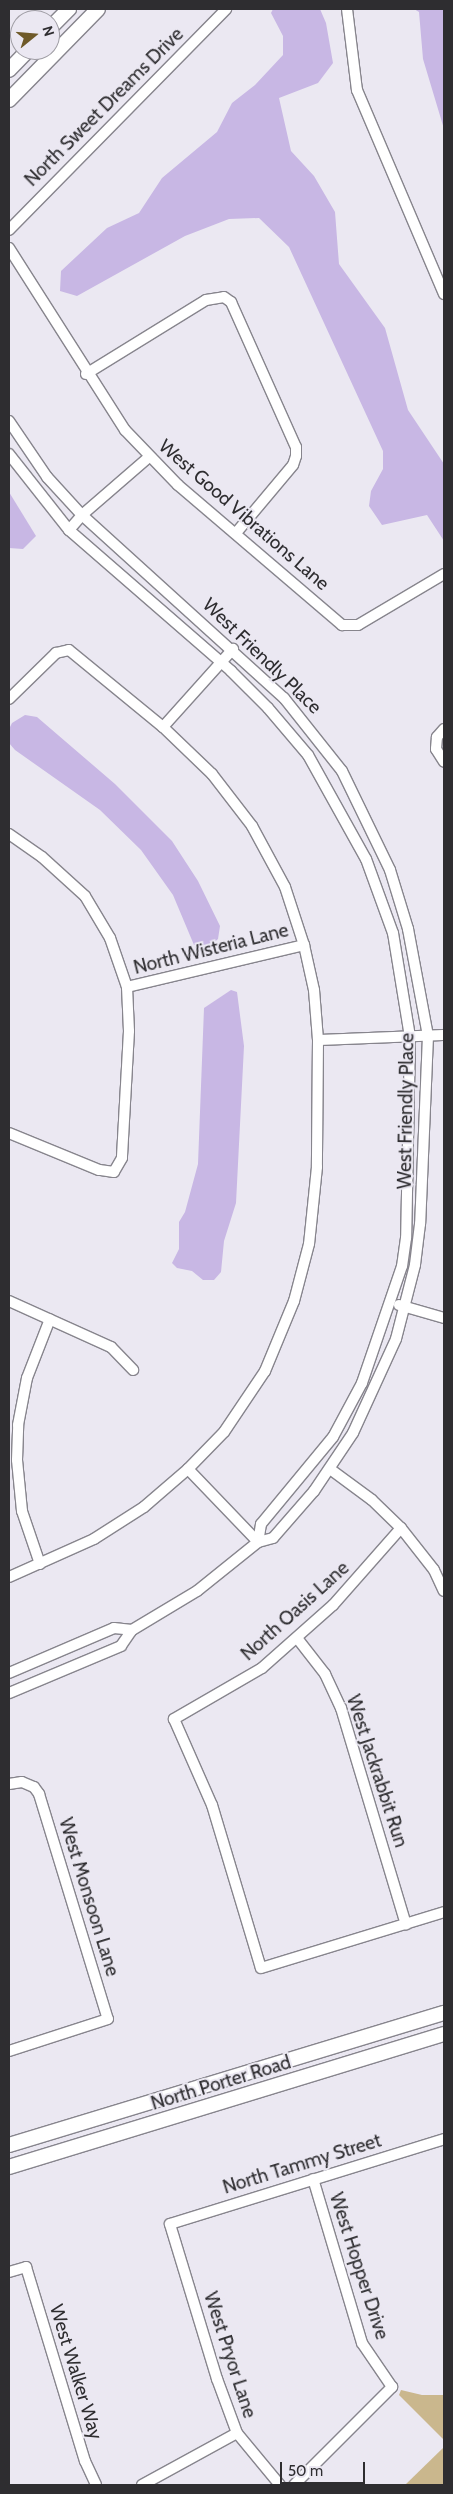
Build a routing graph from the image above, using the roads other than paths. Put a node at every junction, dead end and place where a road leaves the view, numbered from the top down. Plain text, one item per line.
1 (69, 9) edge
2 (98, 9) edge
3 (226, 9) edge
4 (347, 9) edge
5 (60, 18) edge
6 (18, 60) edge
7 (9, 70) edge
8 (9, 100) edge
9 (9, 230) edge
10 (9, 248) edge
11 (444, 294) edge
12 (86, 374) junction
13 (9, 421) edge
14 (9, 454) edge
15 (149, 457) junction
16 (82, 515) junction
17 (69, 530) junction
18 (236, 533) junction
19 (444, 574) edge
20 (233, 648) junction
21 (220, 662) junction
22 (9, 698) edge
23 (163, 728) junction
24 (441, 733) edge
25 (444, 762) edge
26 (9, 834) edge
27 (304, 944) junction
28 (127, 987) junction
29 (444, 1035) edge
30 (428, 1036) junction
31 (410, 1037) junction
32 (318, 1040) junction
33 (9, 1133) edge
34 (9, 1301) edge
35 (391, 1302) junction
36 (405, 1307) junction
37 (444, 1318) edge
38 (50, 1319) junction
39 (133, 1370) dead end
40 (188, 1469) junction
41 (330, 1469) junction
42 (401, 1528) junction
43 (258, 1542) junction
44 (40, 1564) junction
45 (9, 1577) edge
46 (444, 1591) edge
47 (132, 1630) junction
48 (297, 1638) junction
49 (9, 1673) edge
50 (9, 1692) edge
51 (9, 1784) edge
52 (444, 1912) edge
53 (406, 1924) junction
54 (444, 2013) edge
55 (444, 2034) edge
56 (9, 2051) edge
57 (444, 2138) edge
58 (9, 2145) edge
59 (9, 2168) edge
60 (313, 2179) junction
61 (170, 2224) joint
62 (9, 2272) edge
63 (237, 2433) junction
64 (96, 2485) edge
65 (142, 2485) edge
66 (280, 2485) edge
67 (294, 2485) edge

1 - 5 street
2 - 8 street
3 - 9 street, North Sweet Dreams Drive
4 - 11 street
6 - 7 street
10 - 12 street, West Good Vibrations Lane
12 - 15 street, West Good Vibrations Lane
12 - 18 street
13 - 16 street, West Friendly Place
14 - 17 street, West Friendly Place
15 - 16 street
15 - 18 street, West Good Vibrations Lane
16 - 17 street
16 - 20 street, West Friendly Place
17 - 21 street, West Friendly Place
18 - 19 street, West Good Vibrations Lane
20 - 21 street
20 - 30 street, West Friendly Place
21 - 23 street
21 - 31 street, West Friendly Place
22 - 23 street
23 - 27 street
24 - 25 street
26 - 28 street
27 - 28 street, North Wisteria Lane
27 - 32 street
28 - 33 street
29 - 30 street
30 - 31 street
30 - 36 street, West Friendly Place
31 - 32 street
31 - 35 street, West Friendly Place
32 - 40 street
34 - 38 street
35 - 36 street
35 - 43 street, West Friendly Place
36 - 37 street
36 - 41 street, West Friendly Place
38 - 39 street
38 - 44 street
40 - 43 street
40 - 44 street
41 - 42 street
41 - 43 street, West Friendly Place
42 - 46 street
42 - 48 street, North Oasis Lane
43 - 47 street, West Friendly Place
44 - 45 street
47 - 49 street, West Friendly Place
47 - 50 street, West Friendly Place
48 - 53 street, West Jackrabbit Run
48 - 53 street, North Oasis Lane
51 - 56 street, West Monsoon Lane
52 - 53 street
54 - 58 street, North Porter Road
55 - 59 street, North Porter Road
57 - 60 street, North Tammy Street
60 - 61 street, North Tammy Street
60 - 67 street, West Hopper Drive
61 - 63 street, West Pryor Lane
62 - 64 street, West Walker Way
63 - 65 street
63 - 66 street, West Pryor Lane

